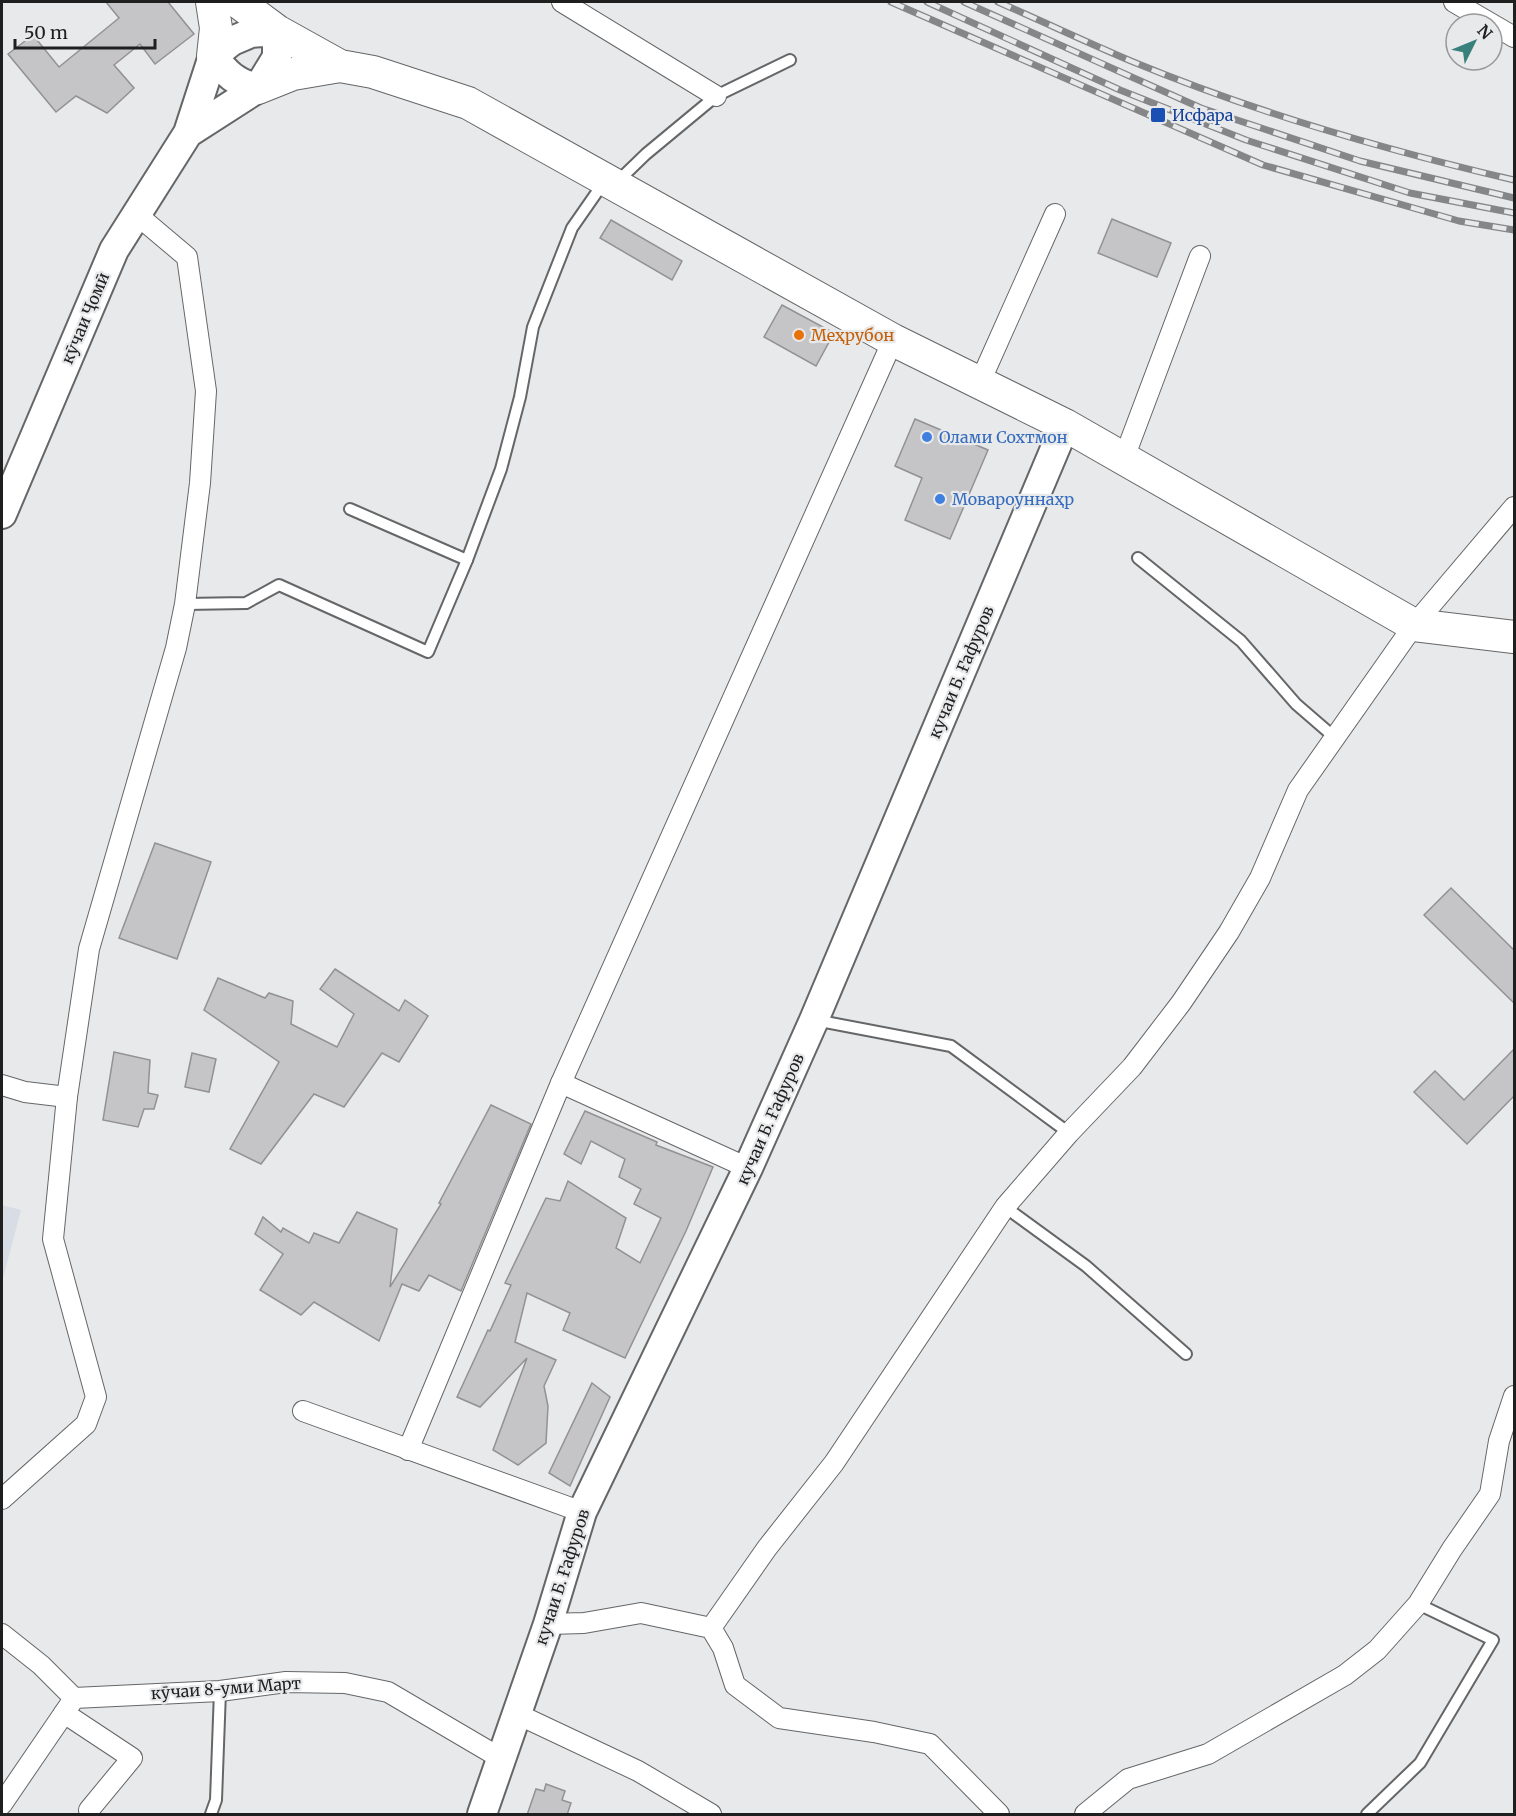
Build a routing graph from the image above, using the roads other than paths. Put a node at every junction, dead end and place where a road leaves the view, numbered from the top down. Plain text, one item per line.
1 (212, 2) edge
2 (238, 2) edge
3 (562, 2) edge
4 (1454, 2) edge
5 (277, 31) junction
6 (1515, 37) edge
7 (213, 56) junction
8 (790, 60) dead end
9 (340, 66) junction
10 (258, 88) junction
11 (716, 96) junction
12 (188, 133) junction
13 (609, 183) junction
14 (136, 214) junction
15 (1055, 214) dead end
16 (1200, 256) dead end
17 (893, 340) junction
18 (980, 382) junction
19 (1065, 425) junction
20 (1124, 458) junction
21 (1515, 507) edge
22 (350, 509) dead end
23 (2, 514) edge
24 (1138, 558) dead end
25 (467, 560) junction
26 (185, 604) junction
27 (1414, 625) junction
28 (1515, 637) edge
29 (1333, 736) junction
30 (814, 1020) junction
31 (561, 1083) junction
32 (2, 1085) edge
33 (67, 1097) junction
34 (1069, 1133) junction
35 (748, 1168) junction
36 (1005, 1206) junction
37 (1186, 1354) dead end
38 (1515, 1396) edge
39 (303, 1411) dead end
40 (408, 1450) junction
41 (2, 1499) edge
42 (582, 1512) junction
43 (1419, 1604) junction
44 (548, 1624) junction
45 (711, 1628) junction
46 (2, 1634) edge
47 (220, 1691) junction
48 (69, 1705) junction
49 (517, 1714) junction
50 (502, 1760) junction
51 (2, 1804) edge
52 (89, 1809) dead end
53 (211, 1815) edge
54 (482, 1815) edge
55 (711, 1815) edge
56 (999, 1815) edge
57 (1085, 1815) edge
58 (1366, 1815) edge

1 - 7 main road
2 - 5 main road
3 - 11 street
4 - 6 street
5 - 7 street
5 - 9 main road
5 - 10 street, кӯчаи Ҷомӣ
7 - 10 street
7 - 12 street, кӯчаи Ҷомӣ
8 - 11 lane
9 - 10 main road
9 - 13 main road
10 - 12 street, кӯчаи Ҷомӣ
11 - 13 lane
12 - 14 street, кӯчаи Ҷомӣ
13 - 17 main road
13 - 25 lane
14 - 23 street, кӯчаи Ҷомӣ
14 - 26 street
15 - 18 street
16 - 20 street
17 - 18 main road
17 - 31 street
18 - 19 main road
19 - 20 main road
19 - 30 street, кучаи Б. Ғафуров
20 - 27 main road
21 - 27 street
22 - 25 lane
24 - 29 lane
25 - 26 lane
26 - 33 street
27 - 28 main road
27 - 29 street
29 - 34 street
30 - 34 lane
30 - 35 street, кучаи Б. Ғафуров
31 - 35 street
31 - 40 street
32 - 33 street
33 - 41 street
34 - 36 street
35 - 42 street, кучаи Б. Ғафуров
36 - 37 lane
36 - 45 street
38 - 43 street
39 - 40 street
40 - 42 street
42 - 44 street, кучаи Б. Ғафуров
43 - 57 street
43 - 58 lane
44 - 45 street
44 - 49 street, кучаи Б. Ғафуров
45 - 56 street
46 - 48 street
47 - 48 street, кӯчаи 8-уми Март
47 - 50 street, кӯчаи 8-уми Март
47 - 53 lane
48 - 51 street
48 - 52 street
49 - 50 street, кучаи Б. Ғафуров
49 - 55 street
50 - 54 street, кучаи Б. Ғафуров

